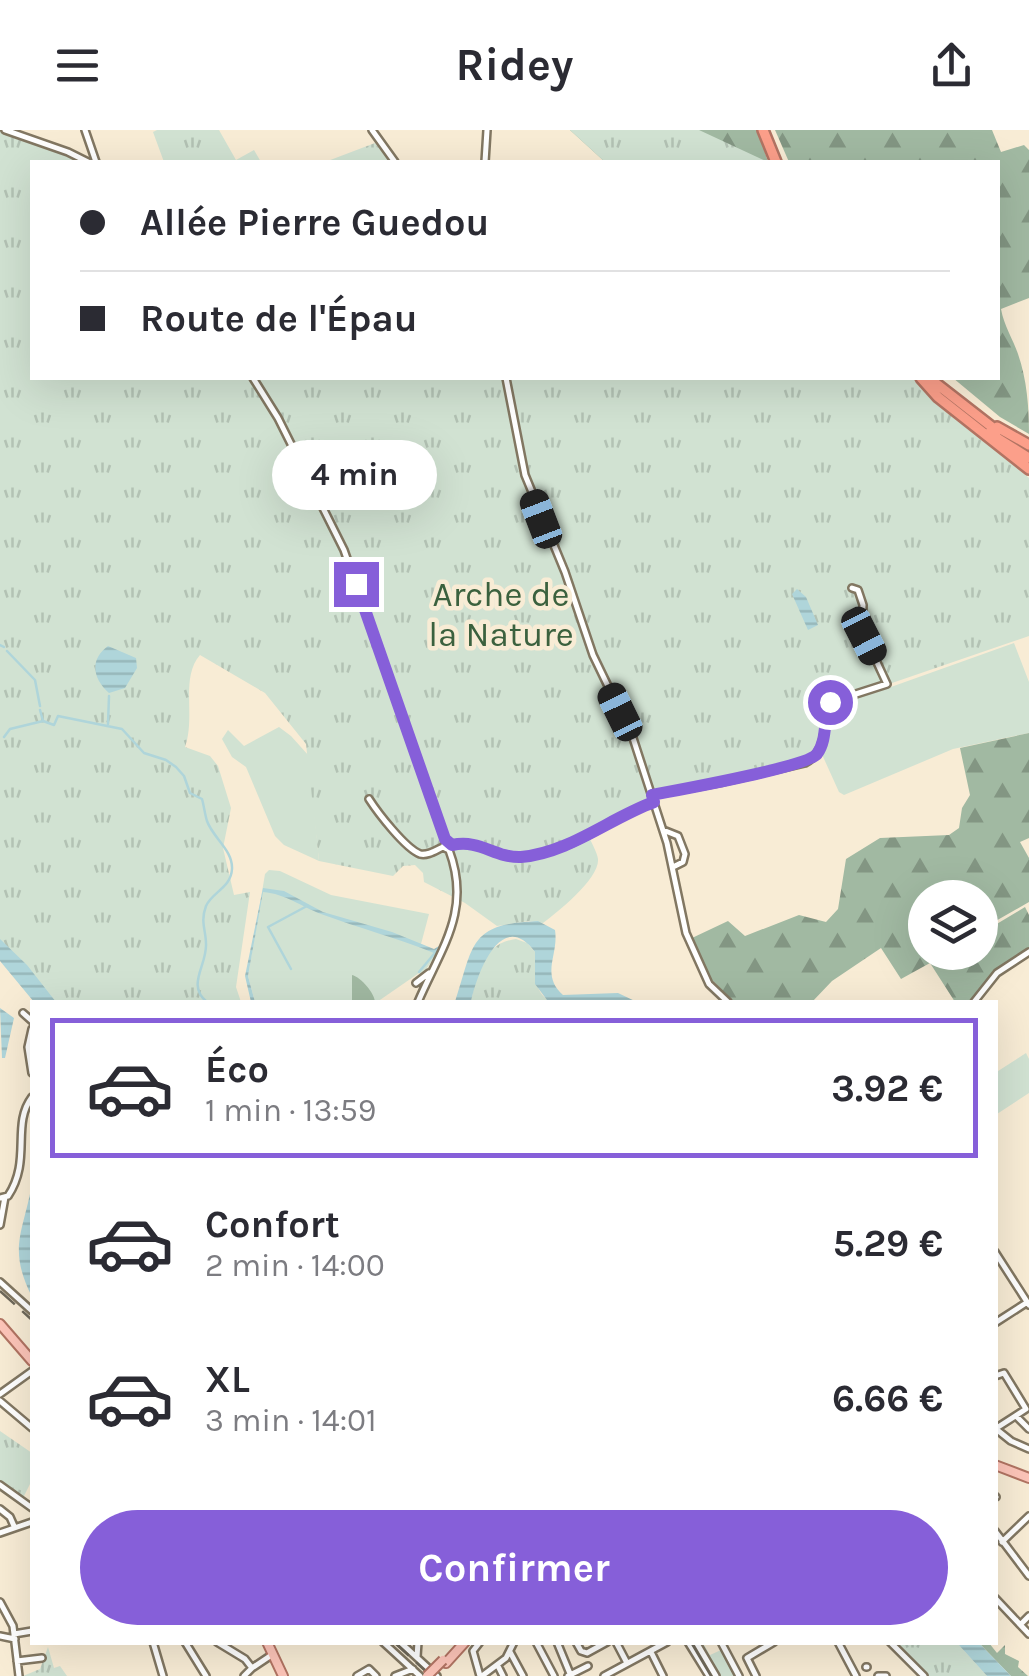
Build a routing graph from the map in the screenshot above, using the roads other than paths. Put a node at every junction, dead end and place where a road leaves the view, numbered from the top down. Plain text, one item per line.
1 (5, 130) edge
2 (85, 130) edge
3 (372, 130) edge
4 (487, 130) edge
5 (766, 130) edge
6 (83, 160) edge
7 (88, 160) edge
8 (393, 160) edge
9 (485, 160) edge
10 (778, 160) edge
11 (254, 380) edge
12 (507, 380) edge
13 (923, 380) edge
14 (923, 380) edge
15 (931, 380) edge
16 (1029, 452) edge
17 (1029, 470) edge
18 (852, 588) dead end
19 (653, 798) junction
20 (369, 799) dead end
21 (663, 830) junction
22 (672, 833) junction
23 (666, 839) junction
24 (448, 846) junction
25 (673, 867) junction
26 (1029, 952) edge
27 (433, 970) junction
28 (416, 983) dead end
29 (419, 1000) edge
30 (726, 1000) edge
31 (976, 1000) edge
32 (24, 1013) dead end
33 (30, 1022) edge
34 (30, 1100) edge
35 (2, 1197) edge
36 (0, 1225) edge
37 (998, 1257) edge
38 (0, 1282) edge
39 (1028, 1303) edge
40 (30, 1309) edge
41 (998, 1322) edge
42 (0, 1324) edge
43 (30, 1362) edge
44 (30, 1368) edge
45 (998, 1375) edge
46 (1, 1404) edge
47 (1016, 1416) junction
48 (30, 1426) edge
49 (998, 1427) edge
50 (1029, 1429) edge
51 (998, 1431) edge
52 (1029, 1449) edge
53 (998, 1469) edge
54 (1029, 1481) edge
55 (0, 1486) edge
56 (30, 1507) edge
57 (0, 1509) edge
58 (1029, 1516) edge
59 (30, 1521) edge
60 (14, 1526) junction
61 (0, 1533) edge
62 (998, 1536) edge
63 (1002, 1542) junction
64 (1026, 1566) edge
65 (1029, 1576) edge
66 (998, 1601) edge
67 (0, 1602) edge
68 (1029, 1616) edge
69 (1020, 1624) junction
70 (30, 1632) edge
71 (1029, 1634) edge
72 (0, 1636) edge
73 (15, 1637) junction
74 (154, 1645) edge
75 (187, 1645) edge
76 (222, 1645) edge
77 (268, 1645) edge
78 (386, 1645) edge
79 (403, 1645) edge
80 (418, 1645) edge
81 (459, 1645) edge
82 (478, 1645) edge
83 (513, 1645) edge
84 (538, 1645) edge
85 (558, 1645) edge
86 (578, 1645) edge
87 (601, 1645) edge
88 (618, 1645) edge
89 (661, 1645) edge
90 (690, 1645) edge
91 (698, 1645) edge
92 (724, 1645) edge
93 (769, 1645) edge
94 (840, 1645) edge
95 (893, 1645) edge
96 (650, 1651) junction
97 (510, 1652) junction
98 (273, 1654) junction
99 (42, 1658) dead end
100 (417, 1658) junction
101 (17, 1661) junction
102 (627, 1663) junction
103 (498, 1666) junction
104 (588, 1666) dead end
105 (252, 1668) junction
106 (413, 1669) junction
107 (19, 1676) edge
108 (163, 1676) edge
109 (206, 1676) edge
110 (244, 1676) edge
111 (284, 1676) edge
112 (357, 1676) edge
113 (376, 1676) edge
114 (395, 1676) edge
115 (429, 1676) edge
116 (481, 1676) edge
117 (503, 1676) edge
118 (523, 1676) edge
119 (554, 1676) edge
120 (570, 1676) edge
121 (604, 1676) edge
122 (663, 1676) edge
123 (713, 1676) edge
124 (739, 1676) edge
125 (756, 1676) edge
126 (856, 1676) edge
127 (924, 1676) edge

1 - 6 street
2 - 7 street
3 - 8 street
4 - 9 street
5 - 10 highway
11 - 24 street
12 - 19 street
13 - 16 highway
14 - 17 highway
15 - 16 highway
18 - 19 street
19 - 21 street
19 - 24 street
20 - 24 street
21 - 22 street
21 - 23 street
22 - 23 street
22 - 25 street
23 - 25 street
24 - 27 street
25 - 30 street
26 - 31 street
27 - 28 street
27 - 29 street
32 - 33 street
34 - 35 street
35 - 36 street
37 - 39 street
38 - 40 street
39 - 41 street
42 - 43 main road
44 - 46 street
45 - 47 street
46 - 48 street
47 - 49 street
47 - 50 street
51 - 52 street
53 - 54 main road
55 - 56 street
57 - 60 street
58 - 63 street
59 - 60 street
60 - 61 street
62 - 63 street
63 - 64 street
64 - 65 street
66 - 69 street
67 - 73 street
68 - 69 street
69 - 71 street
70 - 73 street
72 - 73 street
73 - 101 street
74 - 108 street
75 - 109 street
76 - 105 street
77 - 98 main road
78 - 106 street
79 - 100 street
80 - 100 street
81 - 115 main road, bridge
82 - 116 street
83 - 97 street
84 - 119 street
85 - 120 street
86 - 87 street
88 - 102 street
89 - 96 street
90 - 123 street
91 - 123 street
92 - 124 street
93 - 125 street
94 - 126 street
95 - 127 street
96 - 102 street
96 - 122 street
97 - 103 street
97 - 118 street
98 - 105 street
98 - 111 main road
99 - 101 street
100 - 115 street
101 - 107 street
102 - 121 street
103 - 116 street
103 - 117 street
104 - 120 street
105 - 110 street
106 - 114 street
106 - 115 street
112 - 113 street

